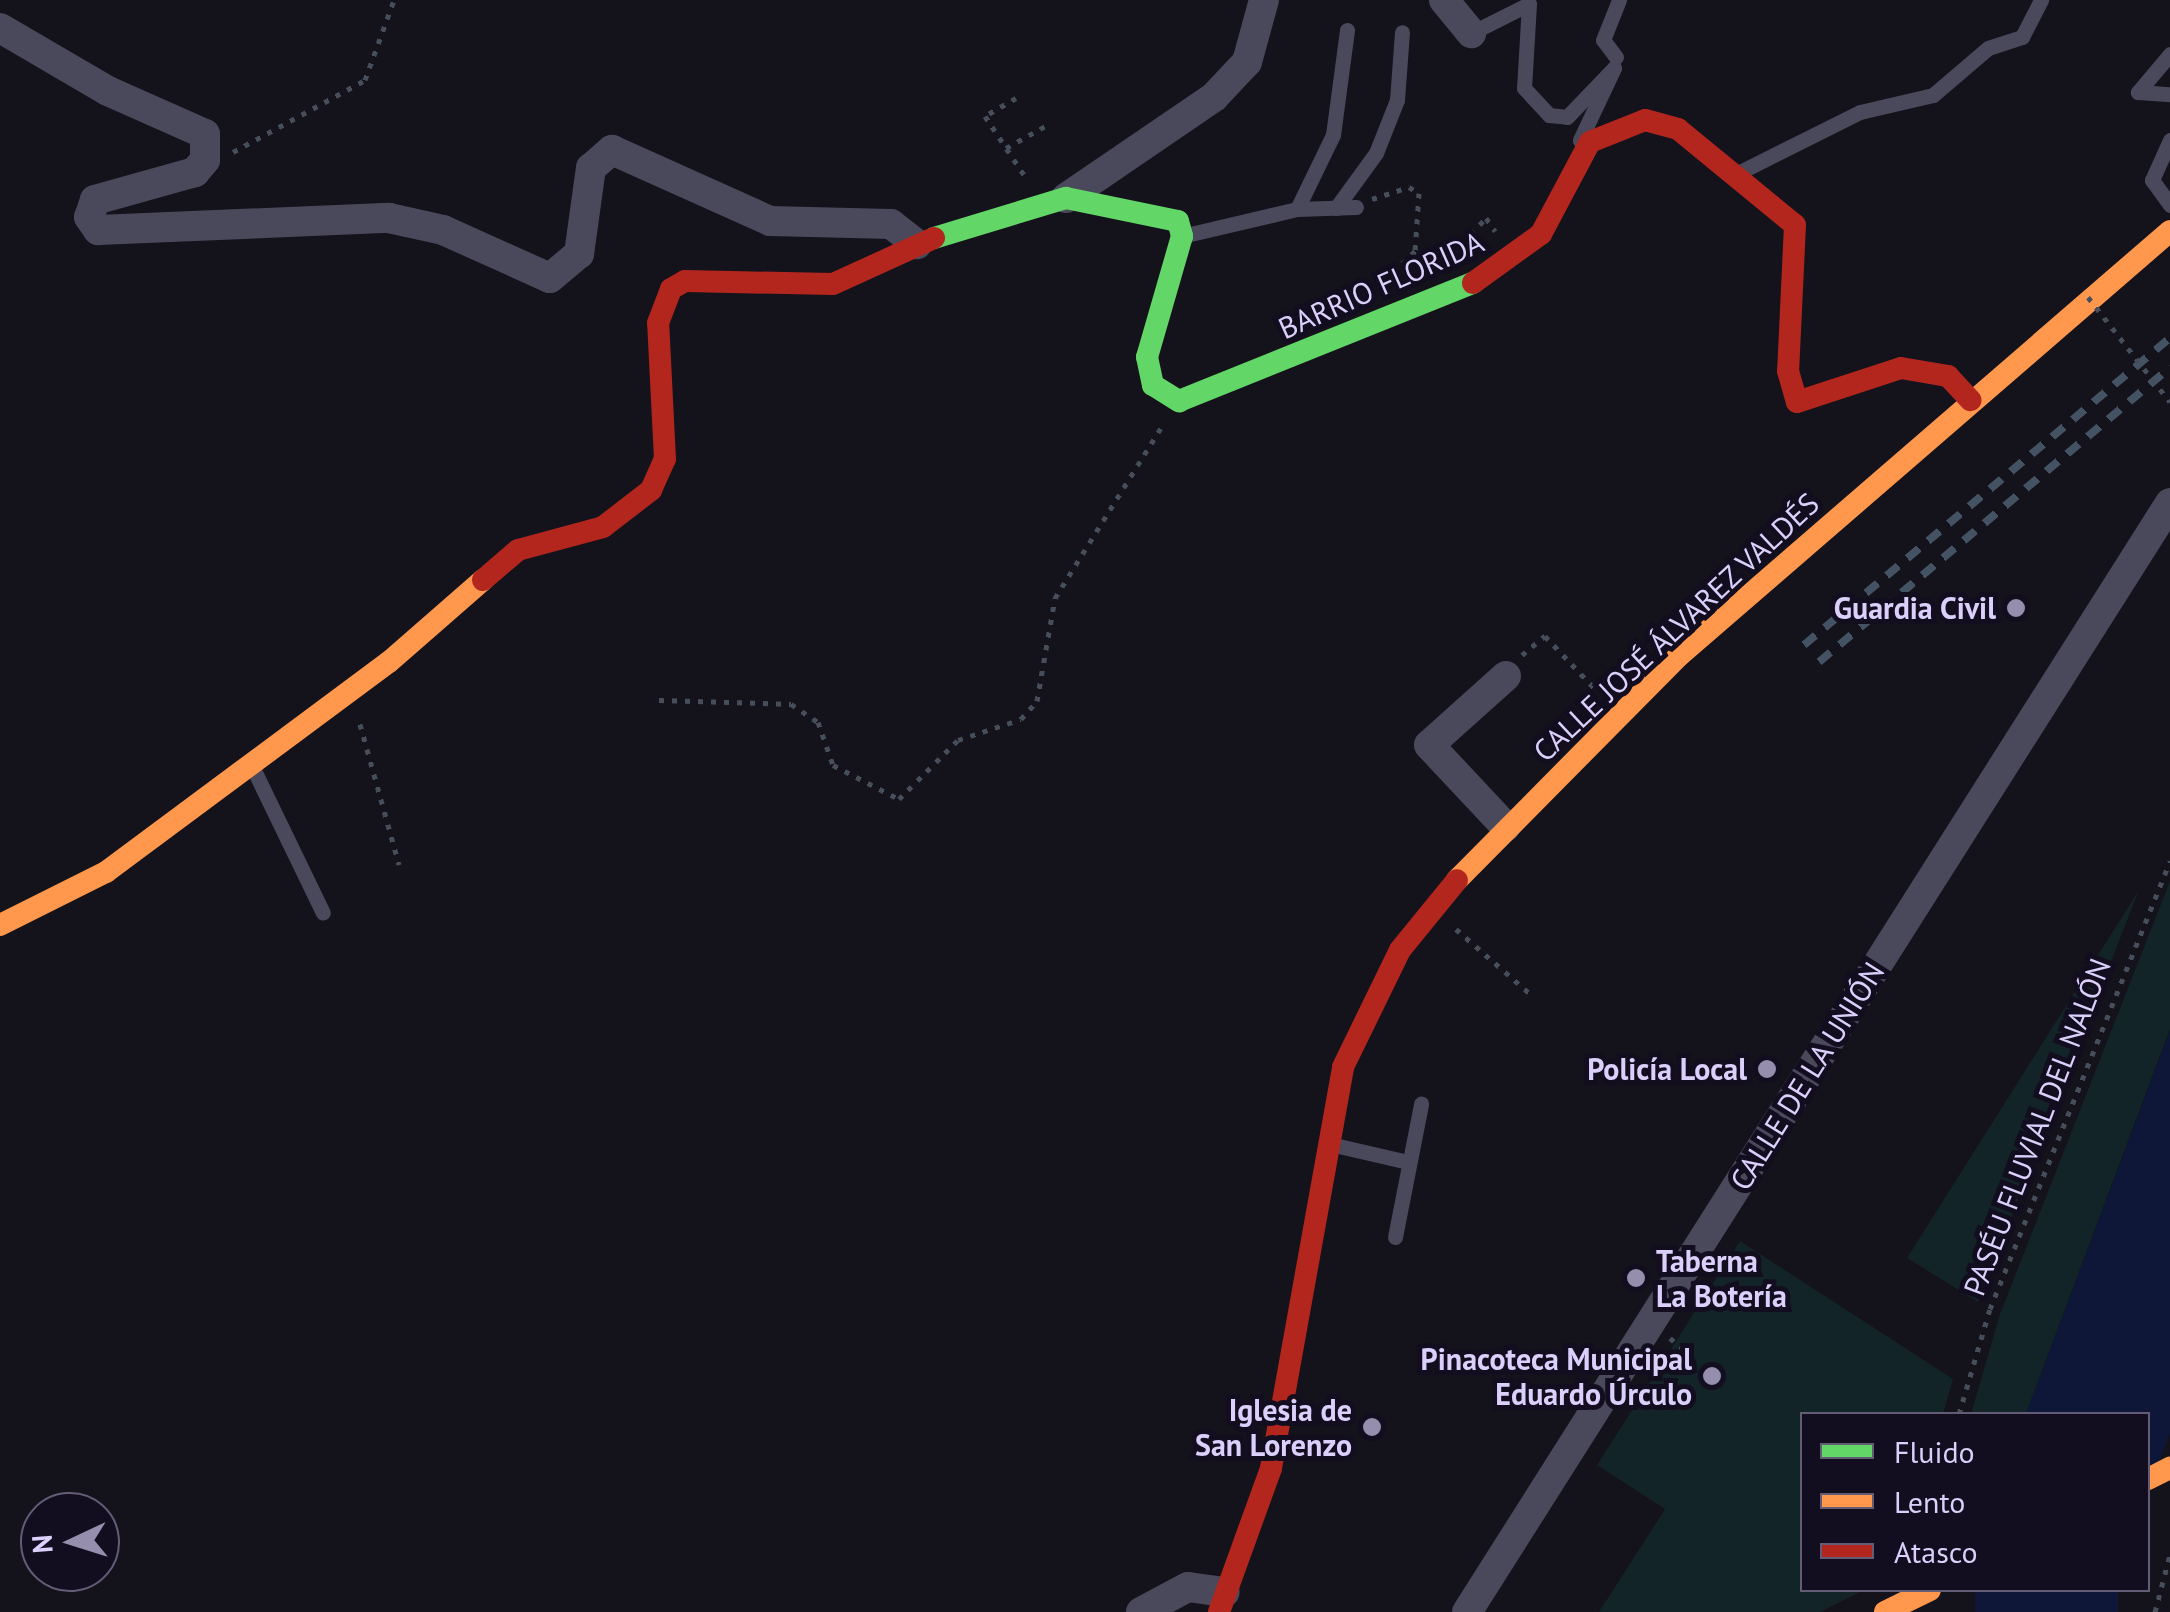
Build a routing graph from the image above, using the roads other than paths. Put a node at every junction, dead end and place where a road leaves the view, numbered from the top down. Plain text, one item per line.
1 (1264, 0) edge
2 (1444, 0) edge
3 (1619, 0) edge
4 (2041, 0) edge
5 (0, 28) edge
6 (1346, 30) dead end
7 (1402, 32) dead end
8 (1471, 33) joint
9 (2170, 54) edge
10 (1616, 57) dead end
11 (2170, 94) edge
12 (2170, 140) edge
13 (1577, 164) junction
14 (1738, 173) junction
15 (1066, 198) junction
16 (2170, 205) edge
17 (1356, 207) road end
18 (1336, 208) junction
19 (1297, 209) junction
20 (2170, 231) edge
21 (1182, 236) junction
22 (917, 244) junction
23 (1970, 400) junction
24 (2170, 503) edge
25 (2158, 548) edge
26 (1506, 676) road end
27 (245, 769) junction
28 (1506, 827) junction
29 (323, 913) dead end
30 (0, 924) edge
31 (1421, 1104) dead end
32 (1330, 1144) junction
33 (1408, 1162) junction
34 (1395, 1237) dead end
35 (1926, 1592) edge
36 (1222, 1602) edge
37 (1141, 1612) edge
38 (1467, 1612) edge
39 (1885, 1612) edge

1 - 15 street
2 - 8 street
3 - 10 lane
4 - 14 lane
5 - 22 street
6 - 19 lane
7 - 18 lane
8 - 13 lane
9 - 11 lane
12 - 16 lane
13 - 14 street, BARRIO FLORIDA
13 - 21 street, BARRIO FLORIDA
14 - 23 street, BARRIO FLORIDA
15 - 21 street
15 - 22 street
17 - 18 lane
18 - 19 lane
19 - 21 lane
20 - 23 street, CALLE JOSÉ ÁLVAREZ VALDÉS
22 - 27 street
23 - 28 street, CALLE JOSÉ ÁLVAREZ VALDÉS
24 - 25 street, CALLE DE LA UNIÓN
25 - 38 street, CALLE DE LA UNIÓN
26 - 28 street
27 - 29 lane
27 - 30 street
28 - 32 street, CALLE JOSÉ ÁLVAREZ VALDÉS
31 - 33 lane
32 - 33 lane
32 - 36 street, CALLE JOSÉ ÁLVAREZ VALDÉS
33 - 34 lane
35 - 39 street, bridge
36 - 37 street

